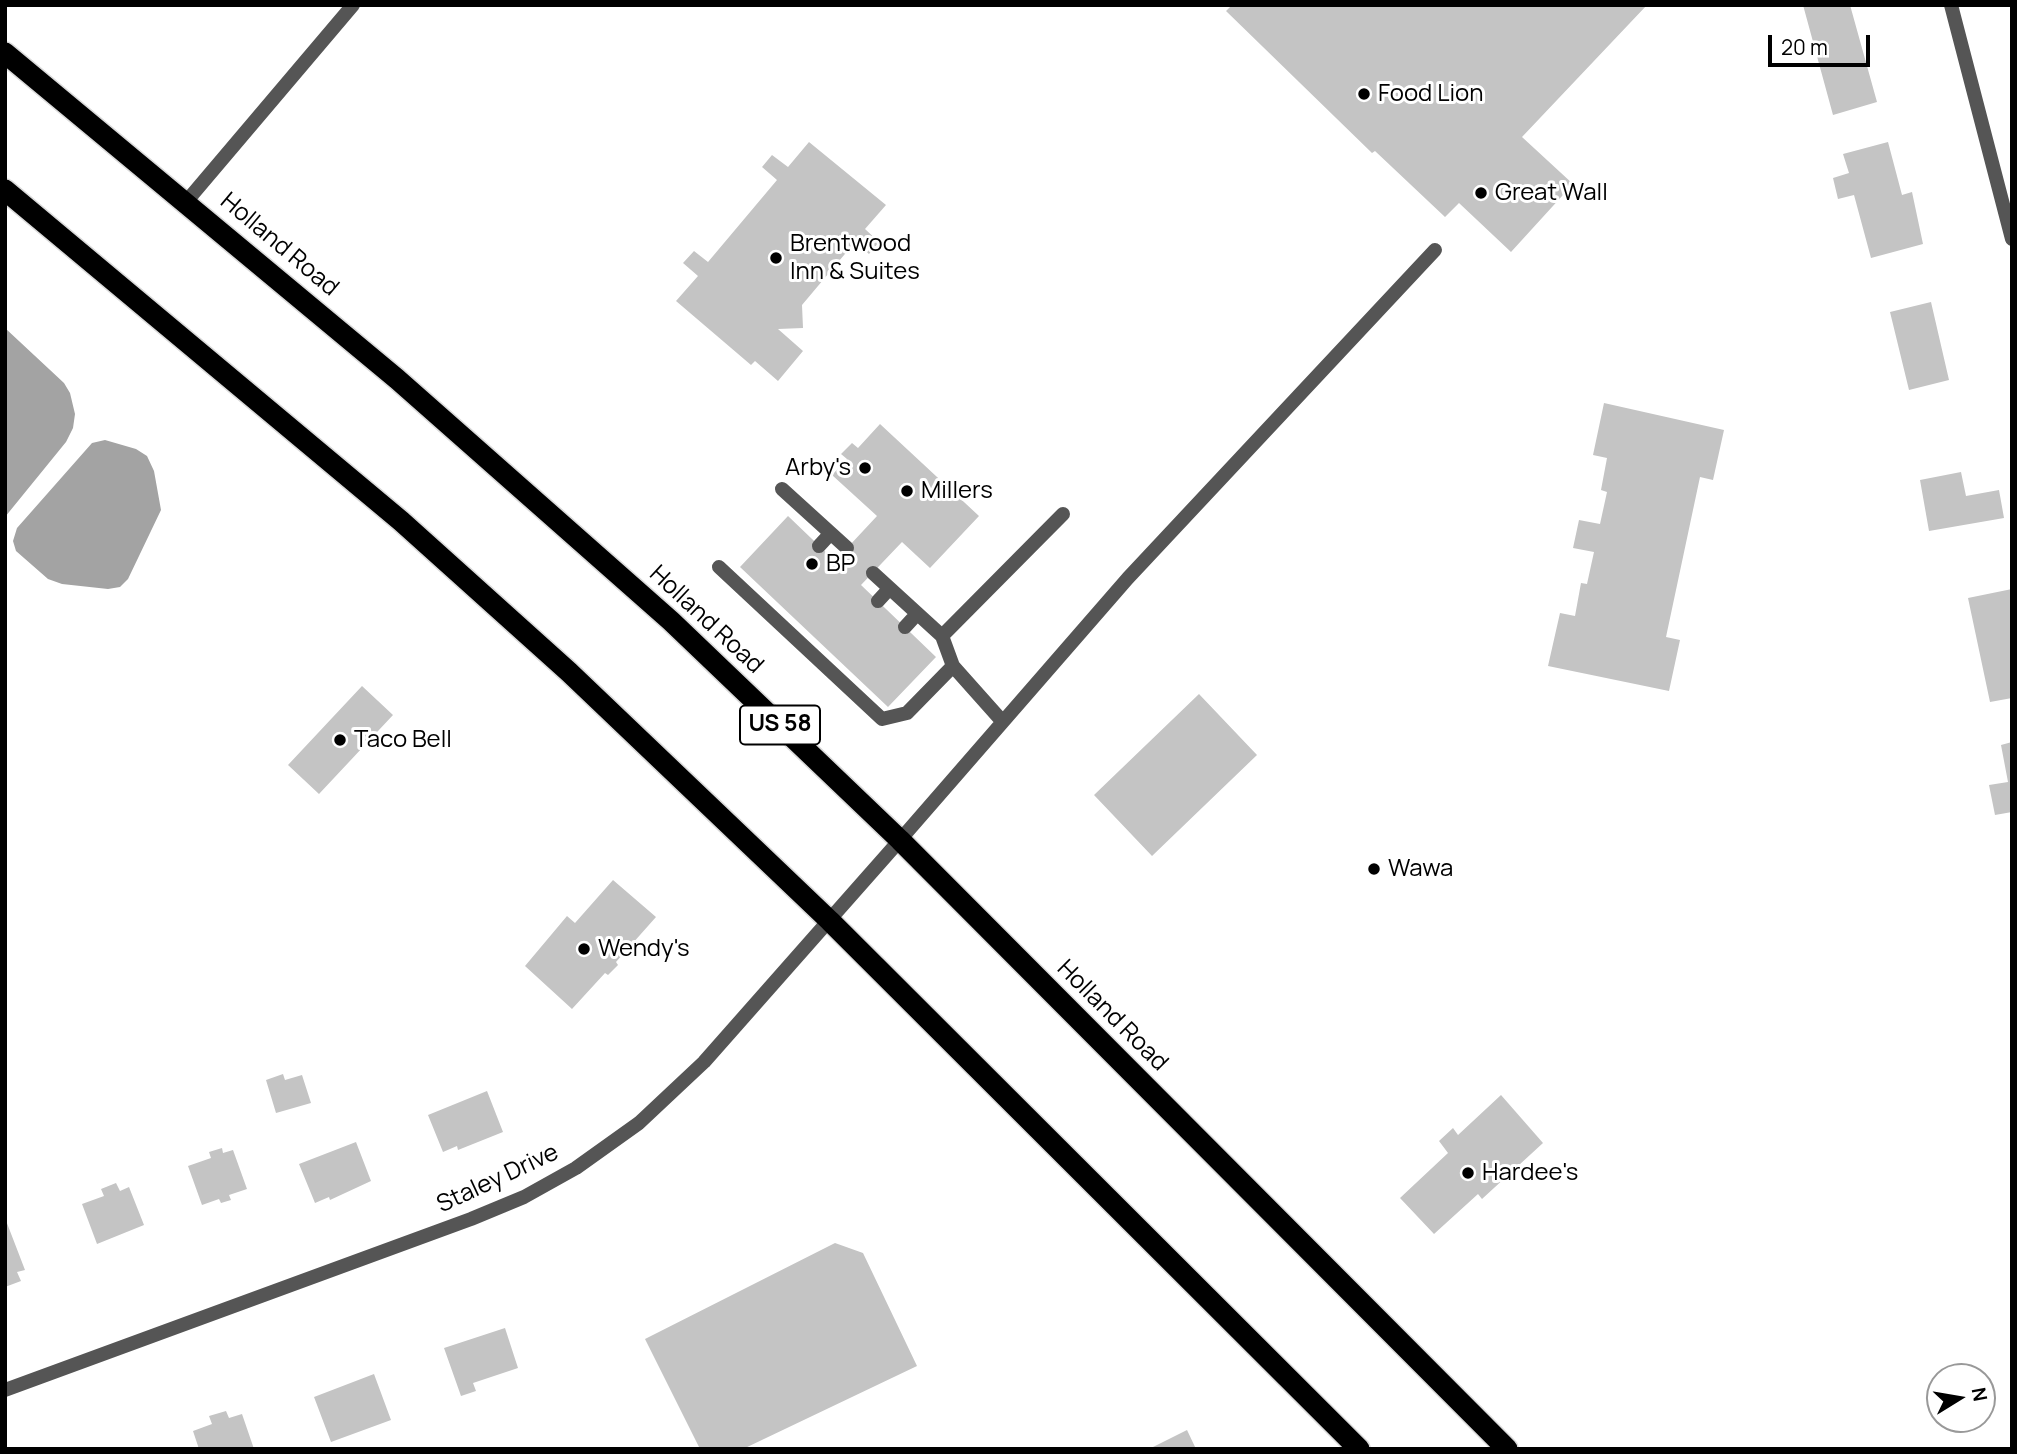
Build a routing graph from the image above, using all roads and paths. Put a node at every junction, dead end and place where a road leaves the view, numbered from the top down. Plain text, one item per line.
1 (353, 5) edge
2 (1951, 5) edge
3 (5, 53) edge
4 (5, 190) edge
5 (186, 202) junction
6 (2012, 239) edge
7 (1434, 250) dead end
8 (782, 489) dead end
9 (1062, 514) dead end
10 (830, 534) junction
11 (818, 545) dead end
12 (847, 548) dead end
13 (719, 567) dead end
14 (873, 573) dead end
15 (890, 589) junction
16 (878, 601) dead end
17 (917, 614) junction
18 (905, 627) dead end
19 (942, 636) junction
20 (953, 666) junction
21 (1002, 721) junction
22 (900, 840) junction
23 (830, 921) junction
24 (5, 1390) edge
25 (1359, 1449) edge
26 (1507, 1449) edge

1 - 5 street
2 - 6 street
3 - 5 highway, Holland Road / US 58
4 - 23 highway
5 - 22 highway, Holland Road / US 58
7 - 21 street, Staley Drive
8 - 10 street
9 - 19 street
10 - 11 street
10 - 12 street
13 - 20 street
14 - 15 street
15 - 16 street
15 - 17 street
17 - 18 street
17 - 19 street
19 - 20 street
20 - 21 street
21 - 22 street, Staley Drive
22 - 23 street, Staley Drive
22 - 26 highway, Holland Road / US 58
23 - 24 street, Staley Drive
23 - 25 highway

